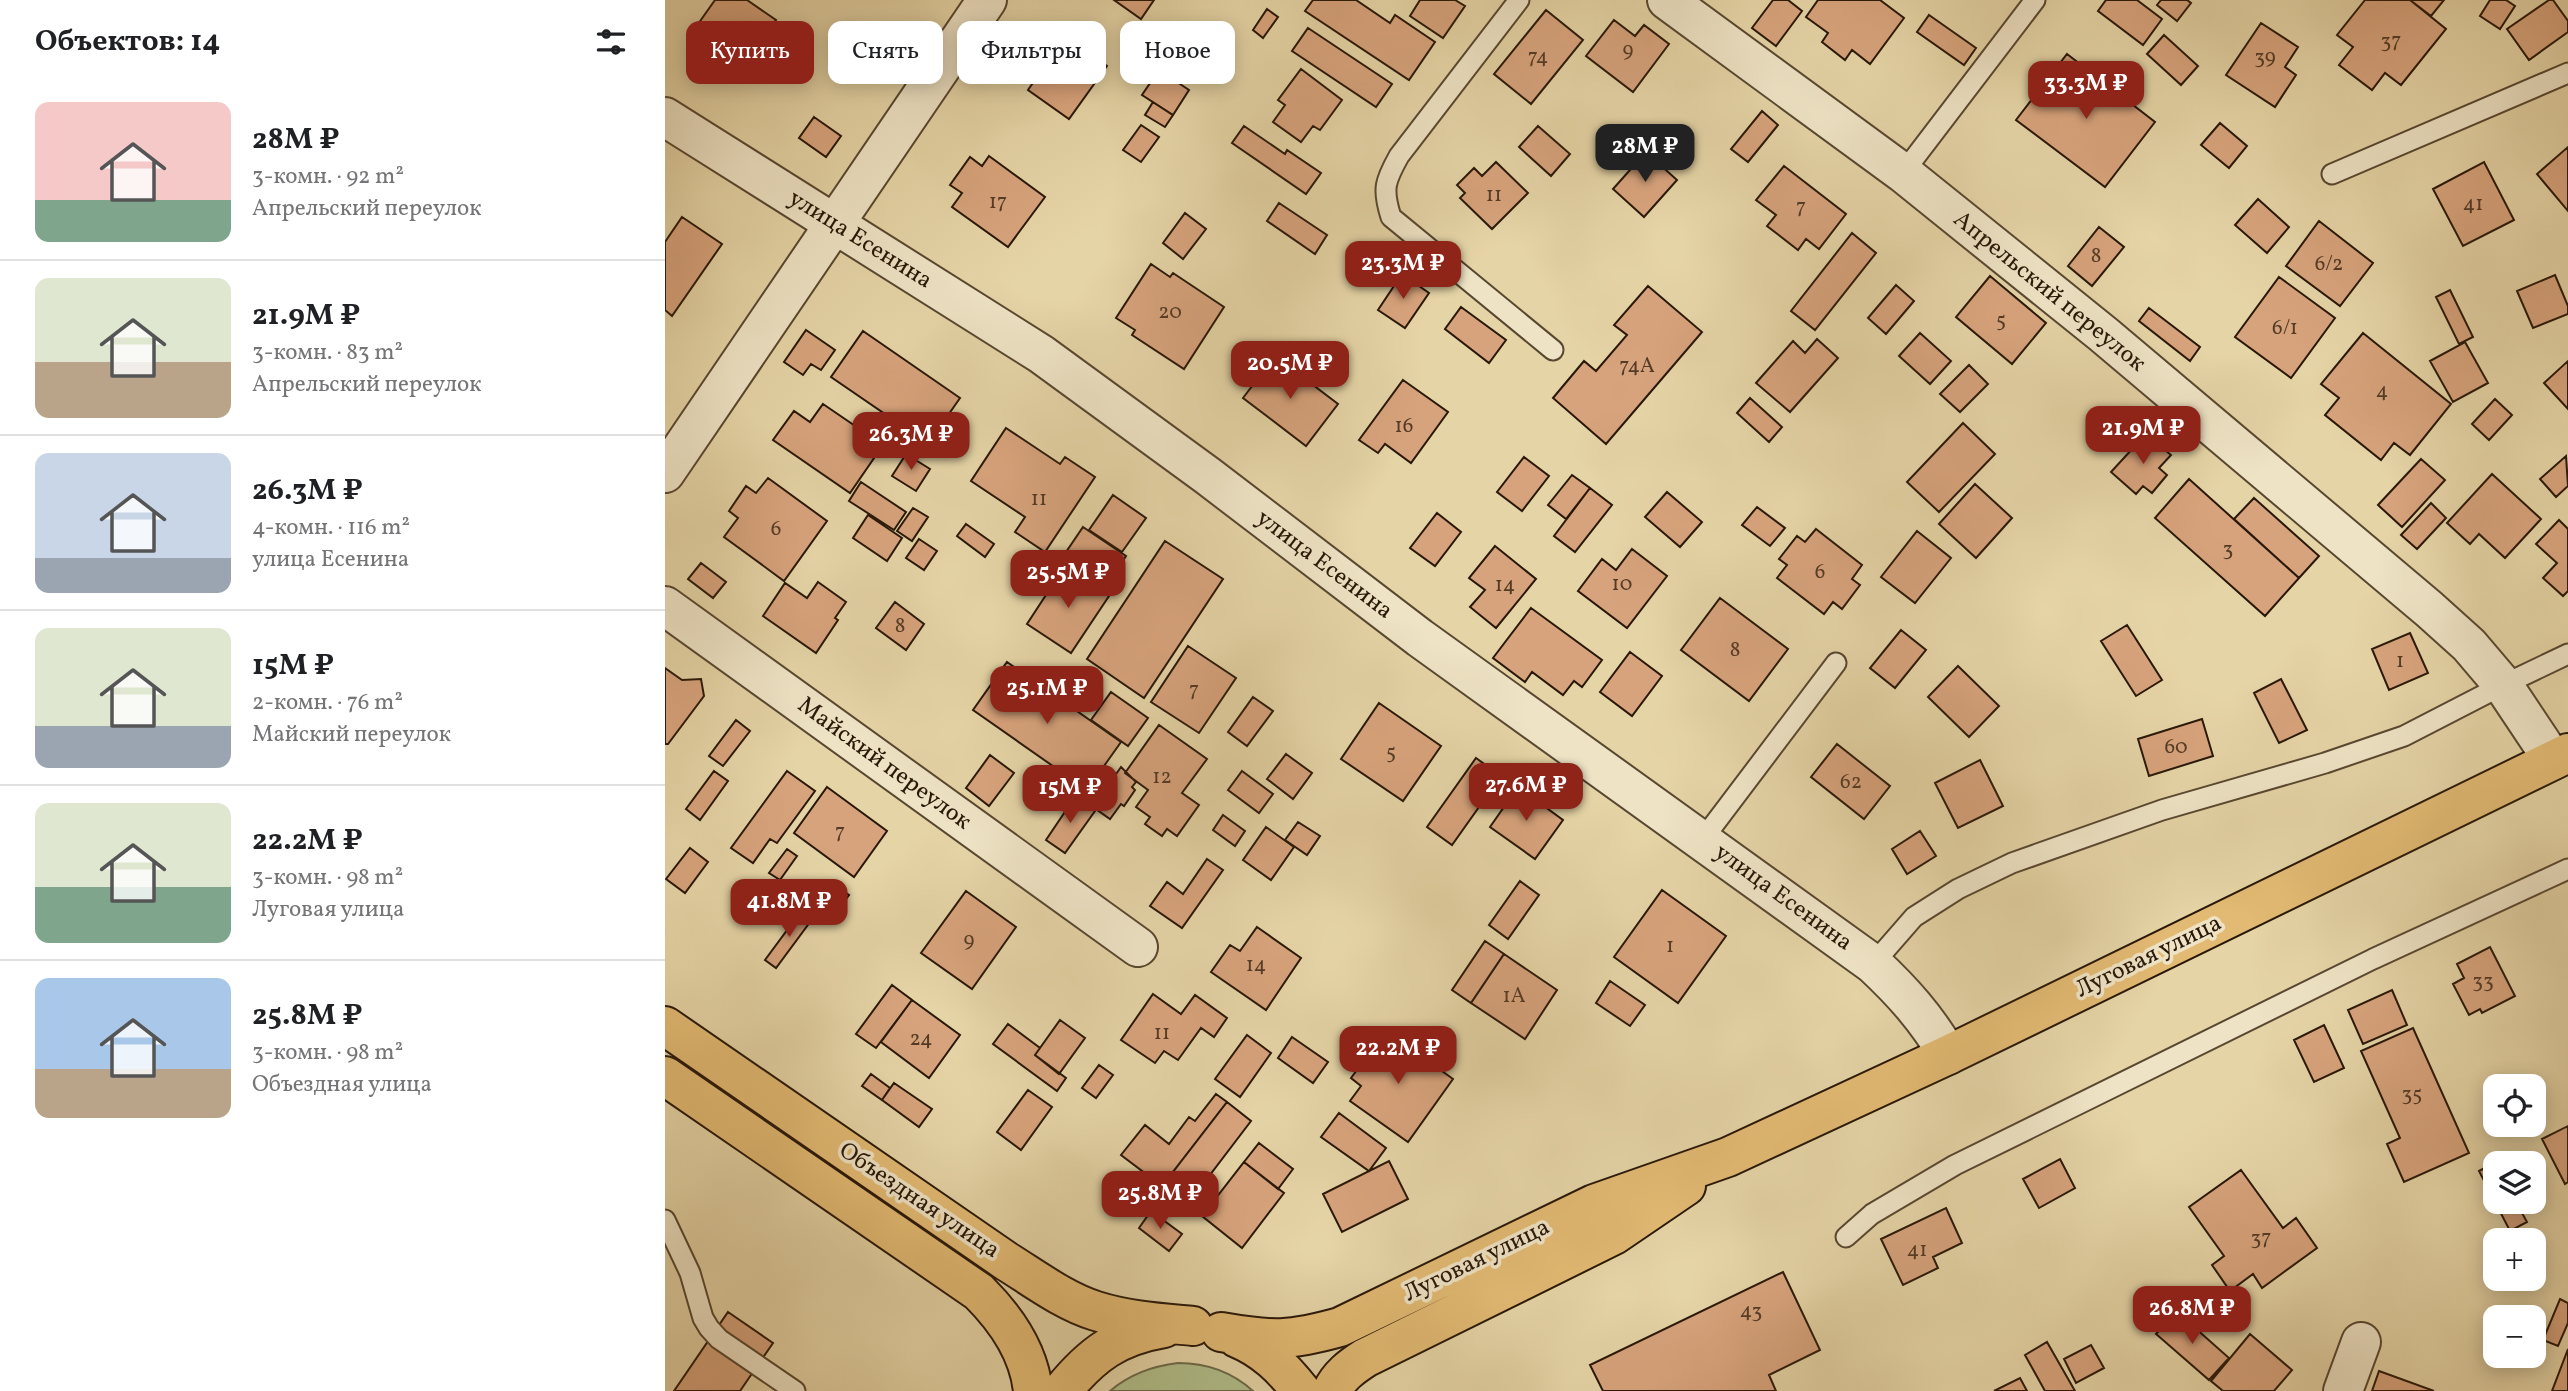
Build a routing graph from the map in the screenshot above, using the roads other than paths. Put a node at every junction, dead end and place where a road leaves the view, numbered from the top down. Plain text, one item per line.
1 (987, 0) edge
2 (1519, 0) edge
3 (1667, 0) edge
4 (2035, 0) edge
5 (2568, 73) edge
6 (665, 117) edge
7 (1903, 173) junction
8 (2332, 174) dead end
9 (834, 224) junction
10 (1552, 350) dead end
11 (665, 473) edge
12 (665, 606) edge
13 (2568, 654) edge
14 (1836, 663) dead end
15 (2503, 685) junction
16 (2560, 757) edge
17 (1703, 839) junction
18 (2568, 869) edge
19 (1138, 947) dead end
20 (1873, 964) junction
21 (665, 1026) edge
22 (1948, 1055) junction
23 (665, 1076) edge
24 (1728, 1157) junction
25 (665, 1220) edge
26 (1846, 1237) dead end
27 (1207, 1329) junction
28 (2361, 1342) dead end
29 (795, 1391) edge
30 (1033, 1391) edge
31 (1062, 1391) edge
32 (1301, 1391) edge
33 (1332, 1391) edge
34 (2343, 1391) edge

1 - 9 street
2 - 10 lane
3 - 7 street, Апрельский переулок
4 - 7 lane
5 - 8 lane
6 - 9 street, улица Есенина
7 - 15 street, Апрельский переулок
9 - 11 street
9 - 17 street, улица Есенина
12 - 19 street, Майский переулок
13 - 15 lane
14 - 17 lane
15 - 16 street, Апрельский переулок
15 - 20 lane
16 - 22 main road, Луговая улица
17 - 20 street, улица Есенина
18 - 26 lane
20 - 22 street, улица Есенина
21 - 27 main road, Объездная улица
22 - 24 main road, Луговая улица
23 - 30 main road, Объездная улица
24 - 27 main road, Луговая улица
24 - 33 main road, Луговая улица
25 - 29 lane
27 - 31 main road
27 - 32 main road
28 - 34 street

